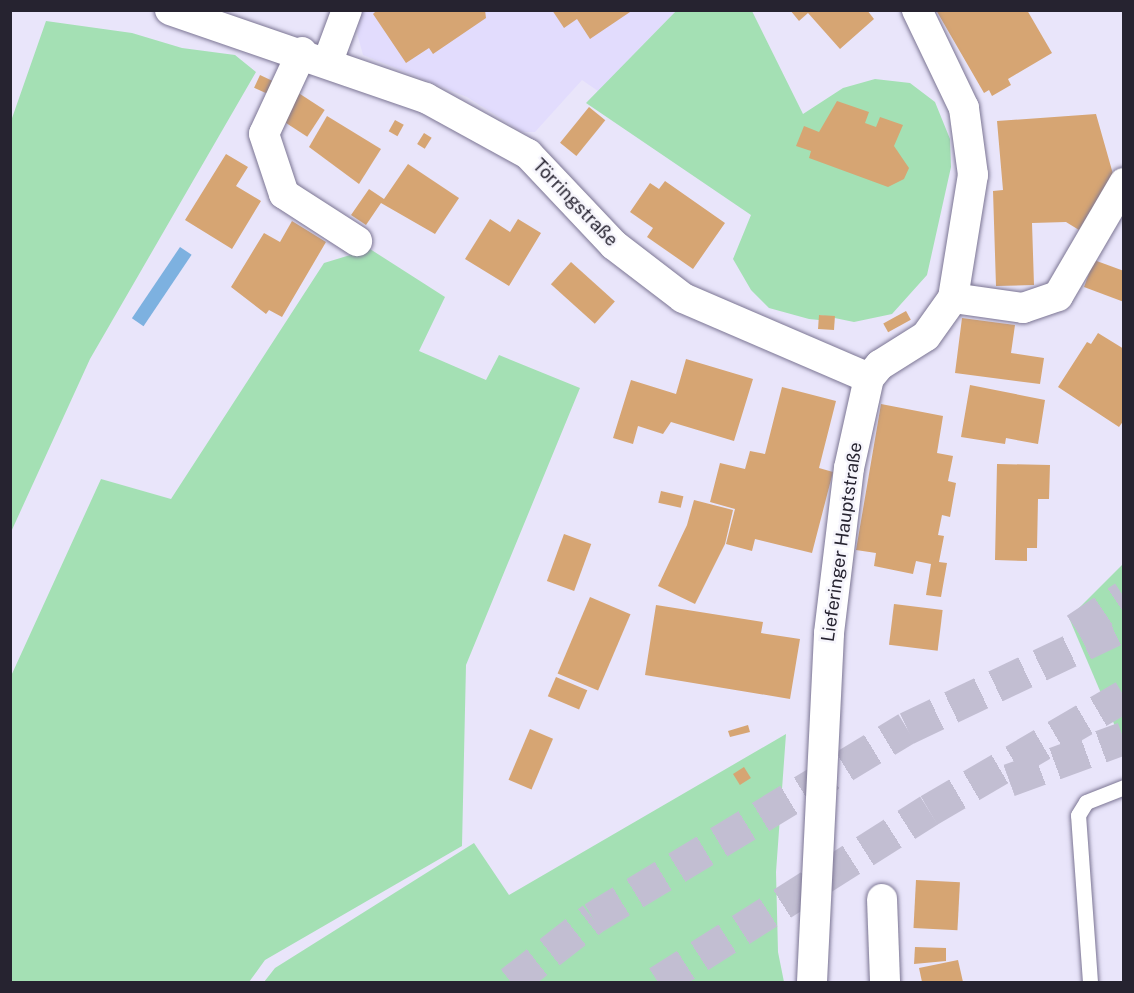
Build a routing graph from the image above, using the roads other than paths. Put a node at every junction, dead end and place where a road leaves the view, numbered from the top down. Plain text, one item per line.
1 (170, 10) edge
2 (347, 10) edge
3 (917, 10) edge
4 (315, 57) junction
5 (1124, 183) edge
6 (357, 241) dead end
7 (953, 298) junction
8 (869, 378) junction
9 (1124, 787) edge
10 (882, 899) dead end
11 (812, 982) edge
12 (885, 982) edge
13 (1090, 982) edge

1 - 4 street, Törringstraße
2 - 4 street
3 - 7 street
4 - 6 street
4 - 8 street, Törringstraße
5 - 7 street
7 - 8 street
8 - 11 street, Lieferinger Hauptstraße
9 - 13 lane
10 - 12 street

